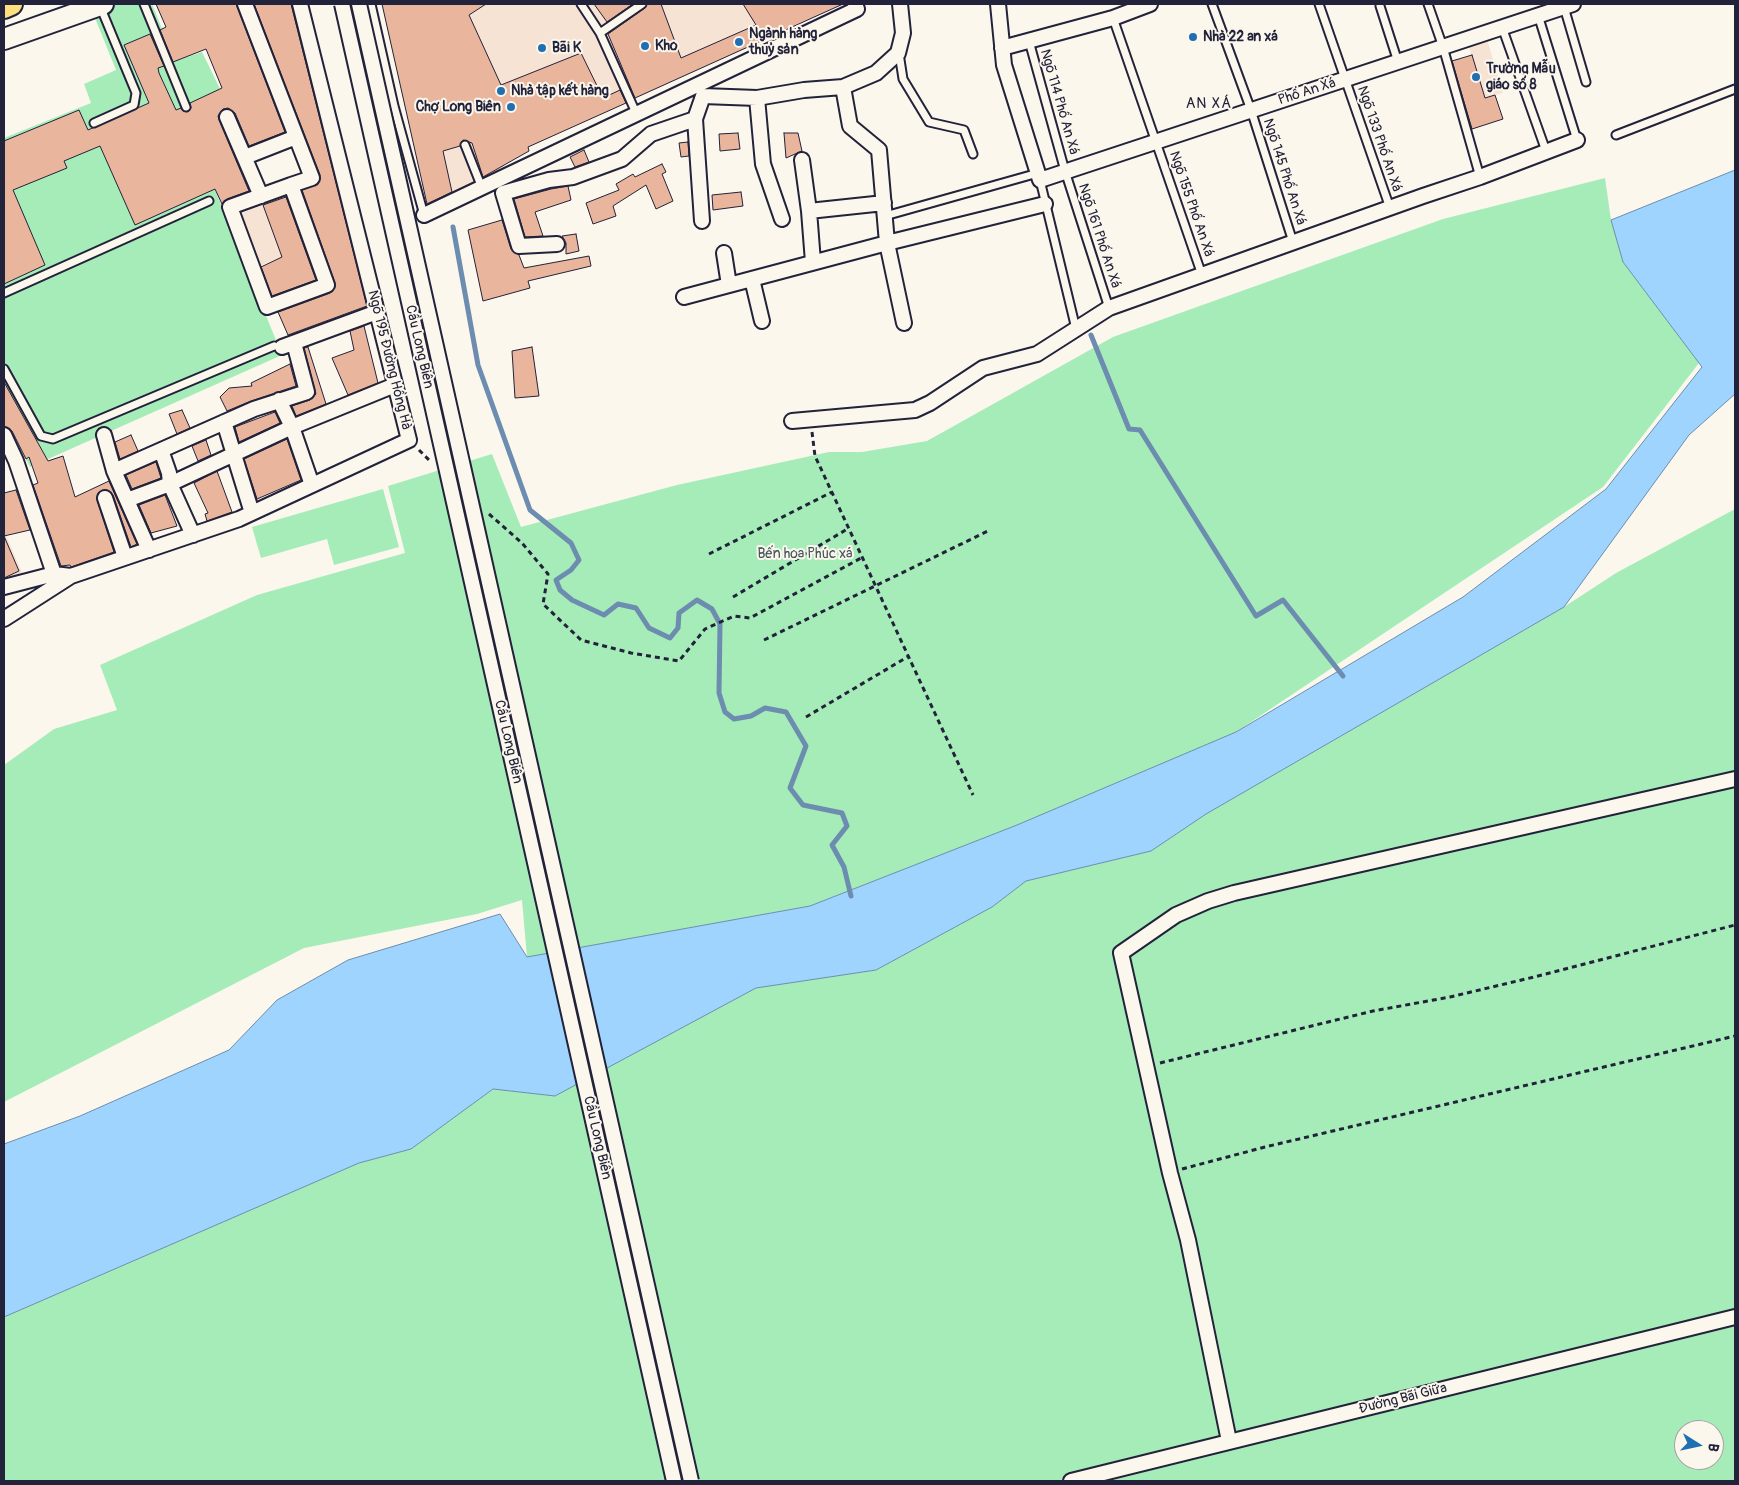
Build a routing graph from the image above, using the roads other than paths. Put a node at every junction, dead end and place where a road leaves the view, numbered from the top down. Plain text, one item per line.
1 (11, 4) edge
2 (101, 4) edge
3 (144, 4) edge
4 (245, 4) edge
5 (300, 4) edge
6 (342, 4) edge
7 (359, 4) edge
8 (371, 4) edge
9 (581, 4) edge
10 (642, 4) edge
11 (855, 4) edge
12 (900, 4) edge
13 (998, 4) edge
14 (1150, 4) edge
15 (1212, 4) edge
16 (1319, 4) edge
17 (1428, 4) edge
18 (1569, 5) edge
19 (1380, 6) dead end
20 (4, 7) edge
21 (1542, 10) edge
22 (1114, 18) junction
23 (1502, 27) junction
24 (600, 33) junction
25 (4, 39) edge
26 (1028, 40) junction
27 (1443, 47) junction
28 (1002, 48) junction
29 (898, 53) junction
30 (1398, 62) junction
31 (1345, 79) junction
32 (1586, 82) dead end
33 (843, 88) junction
34 (1735, 89) edge
35 (757, 98) junction
36 (186, 107) dead end
37 (1250, 110) junction
38 (637, 115) junction
39 (227, 117) dead end
40 (695, 119) junction
41 (94, 123) dead end
42 (1616, 135) dead end
43 (296, 137) junction
44 (1577, 140) joint
45 (1156, 141) junction
46 (465, 145) dead end
47 (1546, 151) junction
48 (973, 154) dead end
49 (245, 157) junction
50 (802, 160) dead end
51 (1065, 171) junction
52 (1039, 177) junction
53 (1480, 177) junction
54 (291, 185) junction
55 (482, 188) junction
56 (262, 196) junction
57 (209, 202) dead end
58 (1045, 204) junction
59 (1390, 208) junction
60 (884, 210) junction
61 (810, 211) junction
62 (424, 215) joint
63 (782, 219) dead end
64 (702, 221) dead end
65 (887, 242) junction
66 (1293, 242) junction
67 (557, 244) dead end
68 (724, 253) dead end
69 (813, 262) junction
70 (1202, 275) junction
71 (752, 279) junction
72 (729, 285) junction
73 (4, 293) edge
74 (684, 297) dead end
75 (1109, 308) junction
76 (377, 312) junction
77 (762, 321) dead end
78 (904, 323) dead end
79 (1076, 329) junction
80 (283, 346) junction
81 (4, 368) edge
82 (395, 385) junction
83 (279, 400) junction
84 (792, 421) dead end
85 (224, 422) junction
86 (292, 427) junction
87 (4, 435) edge
88 (104, 435) dead end
89 (160, 450) junction
90 (234, 453) junction
91 (114, 471) junction
92 (170, 484) junction
93 (312, 485) junction
94 (105, 498) dead end
95 (127, 500) junction
96 (252, 513) junction
97 (193, 535) junction
98 (149, 550) junction
99 (125, 556) junction
100 (54, 574) junction
101 (71, 576) junction
102 (4, 587) edge
103 (4, 619) edge
104 (1735, 779) edge
105 (1735, 1317) edge
106 (1229, 1441) junction
107 (674, 1481) edge
108 (691, 1481) edge
109 (1071, 1481) edge

1 - 20 main road
2 - 25 street
2 - 41 lane
3 - 36 lane
4 - 43 street
5 - 76 street, Ngõ 195 Đường Hồng Hà
6 - 107 street, Cầu Long Biên, bridge
7 - 108 street, Cầu Long Biên, bridge
8 - 62 lane
9 - 24 lane
10 - 24 lane
11 - 38 street
12 - 29 street
13 - 28 street
14 - 22 street
15 - 37 lane, Ngõ 145 Phố An Xá
16 - 31 lane, Ngõ 133 Phố An Xá
17 - 27 lane
18 - 21 street, Phố An Xá
18 - 32 lane
19 - 30 lane
21 - 23 street, Phố An Xá
21 - 44 lane
22 - 26 street
22 - 45 lane, Ngõ 155 Phố An Xá
23 - 27 street, Phố An Xá
23 - 47 lane
24 - 38 lane
26 - 28 street
26 - 51 lane, Ngõ 114 Phố An Xá
27 - 30 street, Phố An Xá
27 - 53 lane
28 - 52 street
29 - 33 street
29 - 48 lane
30 - 31 street, Phố An Xá
31 - 37 street, Phố An Xá
31 - 59 lane, Ngõ 133 Phố An Xá
33 - 35 street
33 - 60 street
34 - 42 lane
35 - 40 street
35 - 63 street
37 - 45 street, Phố An Xá
37 - 66 lane, Ngõ 145 Phố An Xá
38 - 55 street
39 - 49 street
40 - 64 street
40 - 67 street
43 - 49 street
43 - 54 street
44 - 47 street
45 - 51 street, Phố An Xá
45 - 70 lane, Ngõ 155 Phố An Xá
46 - 55 lane
47 - 53 street
49 - 56 street
50 - 61 street
51 - 52 street, Phố An Xá
51 - 75 lane, Ngõ 161 Phố An Xá
52 - 58 lane
52 - 60 lane
53 - 59 street
54 - 56 street
54 - 56 street
55 - 62 street
57 - 73 lane
58 - 65 street
58 - 79 lane
59 - 66 street
60 - 61 street
60 - 65 street
61 - 69 street
65 - 69 street
65 - 78 street
66 - 70 street
68 - 72 street
69 - 71 street
70 - 75 street
71 - 72 street
71 - 77 street
72 - 74 street
75 - 79 street
76 - 80 street
76 - 82 street, Ngõ 195 Đường Hồng Hà
79 - 84 street
80 - 81 lane
80 - 83 street
82 - 86 street
82 - 93 street, Ngõ 195 Đường Hồng Hà
83 - 85 street
83 - 86 street
85 - 89 street
85 - 90 street
86 - 90 street
86 - 93 street
87 - 100 street
88 - 91 street
89 - 91 street
89 - 92 street
90 - 92 street
90 - 96 street
91 - 95 street
92 - 95 street
92 - 97 street
93 - 96 street, Ngõ 195 Đường Hồng Hà
94 - 99 street
95 - 98 street
96 - 97 street, Ngõ 195 Đường Hồng Hà
97 - 98 street, Ngõ 195 Đường Hồng Hà
98 - 99 street, Ngõ 195 Đường Hồng Hà
99 - 101 street, Ngõ 195 Đường Hồng Hà
100 - 101 street, Ngõ 195 Đường Hồng Hà
100 - 102 street, Ngõ 195 Đường Hồng Hà
101 - 103 street
104 - 106 street
105 - 106 street, Đường Bãi Giữa
106 - 109 street, Đường Bãi Giữa

